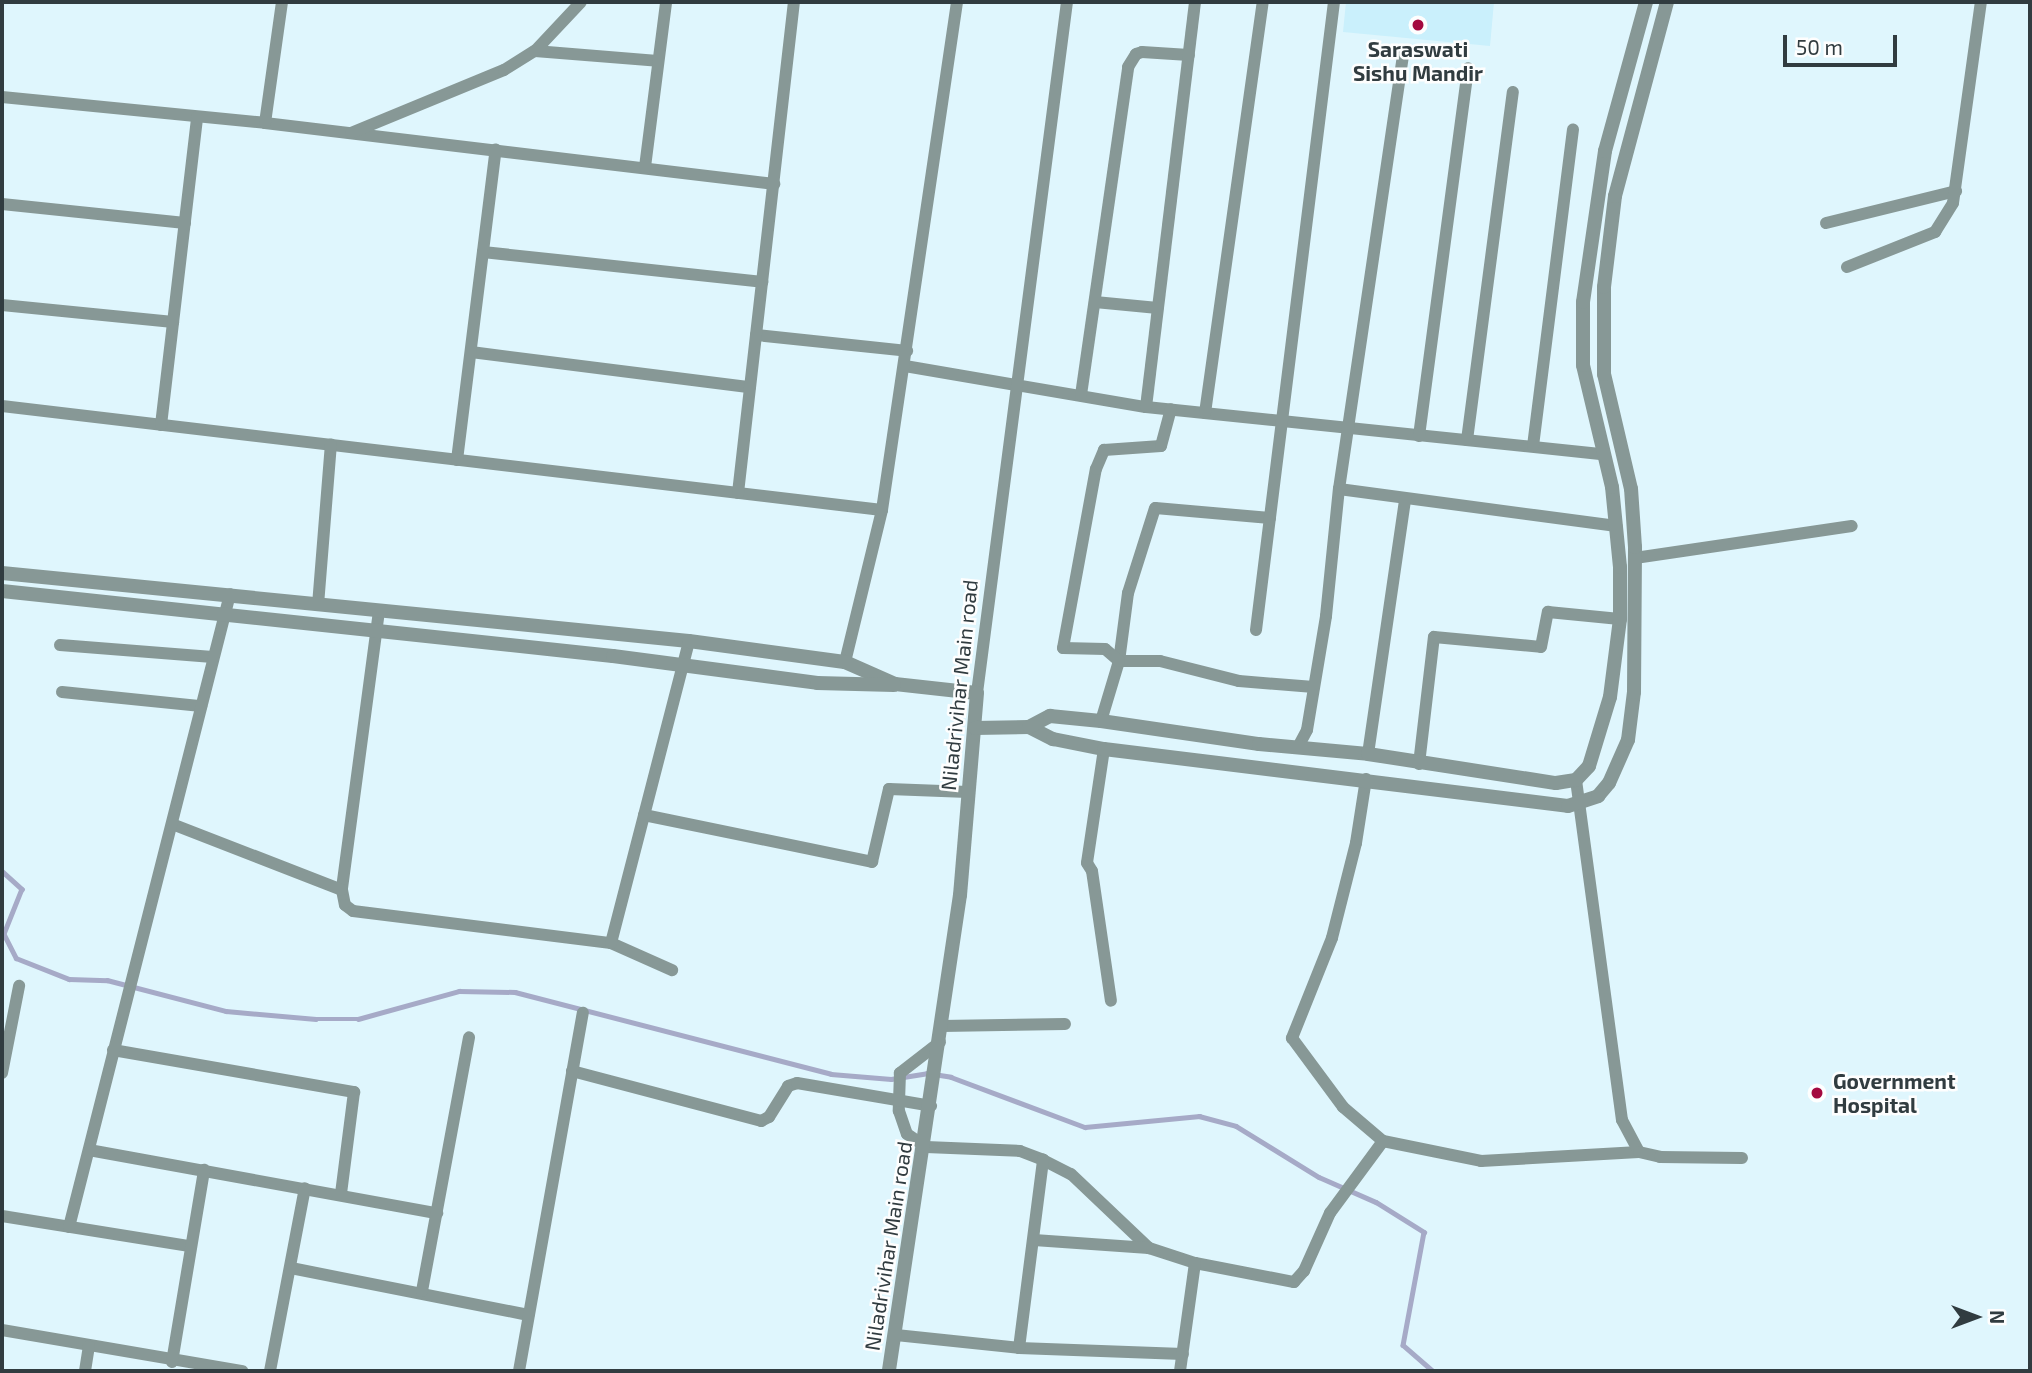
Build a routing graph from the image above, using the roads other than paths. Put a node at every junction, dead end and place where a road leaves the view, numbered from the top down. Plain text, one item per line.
1 (282, 2) edge
2 (581, 2) edge
3 (666, 2) edge
4 (794, 2) edge
5 (957, 2) edge
6 (1067, 2) edge
7 (1195, 2) edge
8 (1263, 2) edge
9 (1334, 2) edge
10 (1646, 2) edge
11 (1667, 2) edge
12 (1981, 2) edge
13 (535, 51) junction
14 (1189, 55) junction
15 (1403, 55) dead end
16 (658, 61) junction
17 (1468, 68) dead end
18 (1513, 92) dead end
19 (2, 97) edge
20 (197, 117) junction
21 (265, 123) junction
22 (1573, 130) dead end
23 (348, 134) junction
24 (496, 149) junction
25 (645, 167) junction
26 (774, 184) junction
27 (1956, 191) junction
28 (2, 204) edge
29 (185, 223) junction
30 (1826, 223) dead end
31 (483, 253) junction
32 (1847, 267) dead end
33 (762, 282) junction
34 (1095, 302) junction
35 (2, 304) edge
36 (1158, 308) junction
37 (173, 322) junction
38 (756, 335) junction
39 (907, 351) junction
40 (471, 352) junction
41 (905, 366) junction
42 (1017, 385) junction
43 (750, 387) junction
44 (1081, 395) junction
45 (2, 406) edge
46 (1146, 407) junction
47 (1171, 410) junction
48 (1205, 413) junction
49 (1281, 422) junction
50 (161, 425) junction
51 (1350, 429) junction
52 (1419, 436) junction
53 (1467, 440) junction
54 (331, 445) junction
55 (1533, 446) junction
56 (1603, 454) junction
57 (457, 460) junction
58 (1339, 489) junction
59 (738, 493) junction
60 (1405, 499) junction
61 (882, 510) junction
62 (1269, 518) junction
63 (1617, 526) junction
64 (1852, 526) dead end
65 (1635, 558) junction
66 (2, 573) edge
67 (2, 592) edge
68 (230, 594) junction
69 (318, 606) junction
70 (379, 611) junction
71 (225, 614) junction
72 (1620, 618) junction
73 (1256, 630) dead end
74 (376, 631) junction
75 (689, 641) junction
76 (60, 645) dead end
77 (213, 657) junction
78 (1119, 661) junction
79 (845, 662) junction
80 (682, 666) junction
81 (895, 684) junction
82 (1314, 687) junction
83 (62, 692) dead end
84 (977, 693) junction
85 (201, 706) junction
86 (1101, 721) junction
87 (1029, 727) junction
88 (975, 728) junction
89 (1298, 747) junction
90 (1104, 749) junction
91 (1368, 754) junction
92 (1419, 764) junction
93 (1366, 779) junction
94 (1576, 780) junction
95 (968, 792) junction
96 (1580, 803) junction
97 (644, 814) junction
98 (172, 824) junction
99 (342, 890) junction
100 (611, 943) junction
101 (672, 970) dead end
102 (19, 986) dead end
103 (1111, 1001) dead end
104 (583, 1013) dead end
105 (1065, 1024) dead end
106 (942, 1026) junction
107 (5, 1032) edge
108 (469, 1037) dead end
109 (940, 1042) junction
110 (113, 1050) junction
111 (572, 1071) junction
112 (2, 1073) edge
113 (898, 1099) junction
114 (932, 1101) junction
115 (1383, 1141) junction
116 (926, 1147) junction
117 (89, 1150) junction
118 (1639, 1152) junction
119 (1742, 1158) dead end
120 (1043, 1160) junction
121 (204, 1170) junction
122 (304, 1188) junction
123 (341, 1194) junction
124 (437, 1213) junction
125 (2, 1216) edge
126 (69, 1227) junction
127 (1034, 1240) junction
128 (190, 1246) junction
129 (1149, 1248) junction
130 (1195, 1263) junction
131 (291, 1268) junction
132 (422, 1291) junction
133 (528, 1315) junction
134 (2, 1331) edge
135 (896, 1335) junction
136 (89, 1346) junction
137 (1019, 1348) junction
138 (1183, 1354) junction
139 (172, 1362) junction
140 (85, 1371) edge
141 (243, 1371) edge
142 (270, 1371) edge
143 (519, 1371) edge
144 (889, 1371) edge
145 (1181, 1371) edge

1 - 21 street
2 - 13 street
3 - 16 street
4 - 26 street
5 - 39 street
6 - 42 street, Niladrivihar Main road
7 - 14 street
8 - 48 street
9 - 49 street
10 - 56 street
11 - 65 street
12 - 27 street
13 - 16 street
13 - 23 street
14 - 34 street
14 - 36 street
15 - 51 street
16 - 25 street
17 - 52 street
18 - 53 street
19 - 20 street
20 - 21 street
20 - 29 street
21 - 23 street
22 - 55 street
23 - 24 street
24 - 25 street
24 - 31 street
25 - 26 street
26 - 33 street
27 - 30 street
27 - 32 street
28 - 29 street
29 - 37 street
31 - 33 street
31 - 40 street
33 - 38 street
34 - 36 street
34 - 44 street
35 - 37 street
36 - 46 street
37 - 50 street
38 - 39 street
38 - 43 street
39 - 41 street
40 - 43 street
40 - 57 street
41 - 42 street
41 - 61 street
42 - 44 street
42 - 84 street, Niladrivihar Main road
43 - 59 street
44 - 46 street
45 - 50 street
46 - 47 street
47 - 48 street
47 - 78 street
48 - 49 street
49 - 51 street
49 - 62 street
50 - 54 street
51 - 52 street
51 - 58 street
52 - 53 street
53 - 55 street
54 - 57 street
54 - 69 street
55 - 56 street
56 - 63 street
57 - 59 street
58 - 60 street
58 - 82 street
59 - 61 street
60 - 63 street
60 - 91 street
61 - 79 street
62 - 73 street
62 - 78 street
63 - 72 street
64 - 65 street
65 - 96 street
66 - 68 street
67 - 71 street
68 - 69 street
68 - 71 street
69 - 70 street
70 - 74 street
70 - 75 street
71 - 74 street
71 - 77 street
72 - 92 street
72 - 94 street
74 - 80 street
74 - 99 street
75 - 79 street
75 - 80 street
76 - 77 street
77 - 85 street
78 - 82 street
78 - 86 street
79 - 81 street
80 - 81 street
80 - 97 street
81 - 84 street
82 - 89 street
83 - 85 street
84 - 88 street, Niladrivihar Main road
85 - 98 street
86 - 87 street
86 - 89 street
87 - 88 street
87 - 90 street
88 - 95 street, Niladrivihar Main road
89 - 91 street
90 - 93 street
90 - 103 street
91 - 92 street
92 - 94 street
93 - 96 street
93 - 115 street
94 - 96 street
95 - 97 street
95 - 106 street, Niladrivihar Main road
96 - 118 street
97 - 100 street
98 - 99 street
98 - 110 street
99 - 100 street
100 - 101 street
102 - 107 street
104 - 111 street
105 - 106 street
106 - 109 street, Niladrivihar Main road
107 - 112 street
108 - 124 street
109 - 113 street
109 - 114 street, Niladrivihar Main road
110 - 117 street
110 - 123 street
111 - 113 street
111 - 133 street
113 - 114 street
113 - 116 street
114 - 116 street, Niladrivihar Main road
115 - 118 street
115 - 130 street
116 - 120 street
116 - 135 street, Niladrivihar Main road
117 - 121 street
117 - 126 street
118 - 119 street
120 - 127 street
120 - 129 street
121 - 122 street
121 - 128 street
122 - 123 street
122 - 131 street
123 - 124 street
124 - 132 street
125 - 126 street
126 - 128 street
127 - 129 street
127 - 137 street
128 - 139 street
129 - 130 street
130 - 138 street
131 - 132 street
131 - 142 street
132 - 133 street
133 - 143 street
134 - 136 street
135 - 137 street
135 - 144 street, Niladrivihar Main road
136 - 139 street
136 - 140 street
137 - 138 street
138 - 145 street
139 - 141 street

